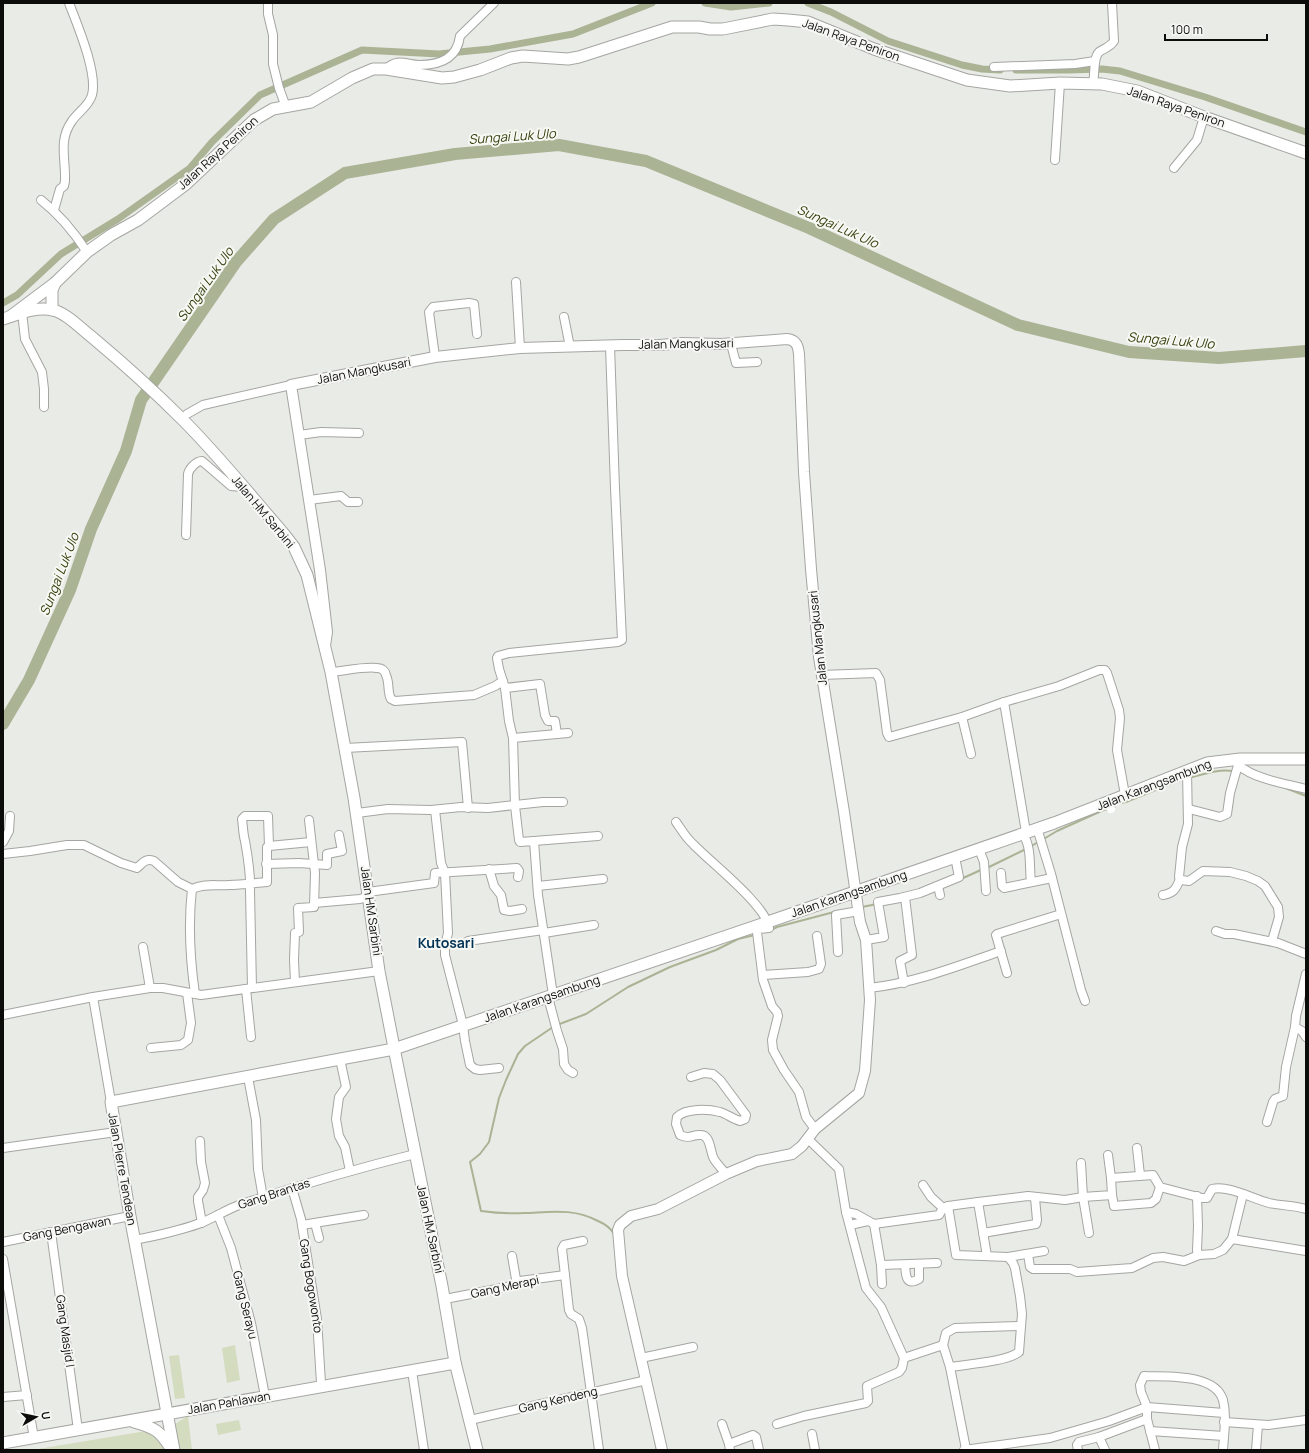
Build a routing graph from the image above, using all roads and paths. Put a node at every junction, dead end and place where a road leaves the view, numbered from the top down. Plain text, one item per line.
1 (68, 3) edge
2 (268, 3) edge
3 (494, 3) edge
4 (1112, 3) edge
5 (1095, 63) junction
6 (994, 67) dead end
7 (386, 69) junction
8 (1094, 79) junction
9 (1060, 83) junction
10 (286, 107) junction
11 (1204, 117) junction
12 (1306, 153) edge
13 (1056, 160) dead end
14 (1174, 168) dead end
15 (41, 200) dead end
16 (54, 210) junction
17 (87, 252) junction
18 (516, 282) dead end
19 (55, 283) junction
20 (52, 310) junction
21 (12, 316) edge
22 (564, 317) dead end
23 (477, 334) dead end
24 (731, 344) junction
25 (610, 346) junction
26 (570, 347) junction
27 (520, 348) junction
28 (435, 357) junction
29 (757, 362) dead end
30 (291, 385) junction
31 (44, 407) dead end
32 (182, 414) junction
33 (359, 433) dead end
34 (299, 435) junction
35 (242, 487) junction
36 (309, 500) junction
37 (358, 502) dead end
38 (186, 535) dead end
39 (325, 648) junction
40 (330, 672) junction
41 (821, 675) junction
42 (504, 684) junction
43 (1004, 702) junction
44 (962, 717) junction
45 (568, 733) dead end
46 (557, 734) junction
47 (513, 738) junction
48 (345, 748) junction
49 (971, 754) dead end
50 (1306, 759) edge
51 (1238, 767) junction
52 (1188, 772) junction
53 (1306, 789) edge
54 (1125, 795) junction
55 (563, 802) dead end
56 (514, 806) junction
57 (468, 808) junction
58 (435, 810) junction
59 (1189, 810) junction
60 (357, 813) junction
61 (10, 816) dead end
62 (309, 820) dead end
63 (676, 822) dead end
64 (339, 835) dead end
65 (598, 836) dead end
66 (1025, 836) junction
67 (1040, 836) junction
68 (534, 841) junction
69 (3, 842) edge
70 (311, 842) junction
71 (269, 846) junction
72 (979, 849) junction
73 (3, 854) edge
74 (955, 857) junction
75 (266, 864) junction
76 (315, 864) junction
77 (489, 869) junction
78 (445, 873) junction
79 (1001, 873) dead end
80 (518, 877) dead end
81 (1052, 878) junction
82 (603, 879) dead end
83 (1180, 879) junction
84 (1031, 882) junction
85 (250, 884) junction
86 (538, 886) junction
87 (192, 889) junction
88 (986, 891) dead end
89 (855, 892) junction
90 (368, 894) junction
91 (1162, 896) dead end
92 (905, 897) junction
93 (314, 903) junction
94 (859, 908) junction
95 (522, 909) dead end
96 (1061, 914) junction
97 (768, 922) junction
98 (594, 925) dead end
99 (543, 931) junction
100 (1216, 931) dead end
101 (817, 936) dead end
102 (866, 940) junction
103 (468, 941) dead end
104 (1272, 942) junction
105 (143, 947) dead end
106 (1001, 951) junction
107 (838, 952) dead end
108 (1306, 954) edge
109 (379, 971) junction
110 (1007, 973) dead end
111 (1306, 974) edge
112 (762, 975) junction
113 (295, 982) junction
114 (904, 983) junction
115 (150, 988) junction
116 (249, 988) junction
117 (869, 988) junction
118 (191, 994) junction
119 (551, 996) junction
120 (93, 997) junction
121 (1085, 1001) dead end
122 (3, 1014) edge
123 (463, 1025) junction
124 (1295, 1027) junction
125 (251, 1037) dead end
126 (1306, 1037) edge
127 (150, 1048) dead end
128 (394, 1049) junction
129 (340, 1059) junction
130 (499, 1068) dead end
131 (573, 1072) dead end
132 (248, 1076) junction
133 (691, 1077) dead end
134 (111, 1102) junction
135 (1267, 1122) dead end
136 (815, 1129) junction
137 (116, 1132) junction
138 (808, 1139) junction
139 (200, 1141) dead end
140 (3, 1148) edge
141 (1137, 1148) dead end
142 (415, 1154) junction
143 (1108, 1155) dead end
144 (1082, 1163) dead end
145 (350, 1171) junction
146 (726, 1174) junction
147 (1140, 1176) junction
148 (1112, 1178) junction
149 (923, 1184) dead end
150 (1160, 1187) junction
151 (292, 1188) junction
152 (1243, 1194) junction
153 (1112, 1195) junction
154 (1196, 1196) junction
155 (1083, 1197) junction
156 (263, 1198) junction
157 (1035, 1198) junction
158 (978, 1202) junction
159 (946, 1207) junction
160 (1306, 1209) edge
161 (846, 1212) junction
162 (218, 1215) junction
163 (364, 1215) dead end
164 (130, 1216) junction
165 (871, 1222) junction
166 (202, 1223) junction
167 (315, 1223) junction
168 (850, 1225) junction
169 (302, 1226) junction
170 (51, 1232) junction
171 (983, 1233) junction
172 (1088, 1233) dead end
173 (319, 1238) dead end
174 (1232, 1239) junction
175 (135, 1240) junction
176 (583, 1241) dead end
177 (3, 1242) edge
178 (1044, 1251) dead end
179 (1306, 1251) edge
180 (1028, 1254) junction
181 (1198, 1255) junction
182 (512, 1256) dead end
183 (987, 1256) junction
184 (1008, 1256) junction
185 (3, 1259) edge
186 (937, 1263) dead end
187 (919, 1264) junction
188 (881, 1265) junction
189 (905, 1265) junction
190 (565, 1276) junction
191 (516, 1284) junction
192 (882, 1284) dead end
193 (445, 1300) junction
194 (1021, 1326) junction
195 (943, 1345) junction
196 (693, 1347) dead end
197 (641, 1358) junction
198 (904, 1358) junction
199 (455, 1363) junction
200 (950, 1367) junction
201 (412, 1371) junction
202 (643, 1381) junction
203 (320, 1386) junction
204 (592, 1392) junction
205 (27, 1395) junction
206 (265, 1396) junction
207 (3, 1397) edge
208 (165, 1401) junction
209 (1147, 1407) junction
210 (184, 1411) junction
211 (168, 1414) junction
212 (154, 1416) junction
213 (1224, 1417) junction
214 (1147, 1419) junction
215 (470, 1420) junction
216 (1306, 1420) edge
217 (129, 1421) junction
218 (722, 1424) dead end
219 (777, 1424) dead end
220 (1258, 1425) junction
221 (170, 1427) junction
222 (78, 1430) junction
223 (1150, 1431) junction
224 (812, 1434) dead end
225 (1224, 1436) junction
226 (1099, 1437) junction
227 (34, 1438) junction
228 (3, 1443) edge
229 (729, 1447) edge
230 (173, 1450) edge
231 (424, 1450) edge
232 (477, 1450) edge
233 (599, 1450) edge
234 (662, 1450) edge
235 (759, 1450) edge
236 (815, 1450) edge
237 (965, 1450) edge
238 (1078, 1450) edge
239 (1105, 1450) edge
240 (1155, 1450) edge
241 (1223, 1450) edge
242 (1256, 1450) edge

1 - 16 street
2 - 10 street
3 - 7 street
4 - 5 street
5 - 6 street
5 - 8 street
7 - 9 main road, Jalan Raya Peniron
7 - 10 main road, Jalan Raya Peniron
8 - 9 main road, Jalan Raya Peniron
8 - 11 main road, Jalan Raya Peniron
9 - 13 street
10 - 17 main road, Jalan Raya Peniron
11 - 12 main road, Jalan Raya Peniron
11 - 14 street
15 - 16 street
16 - 17 street
17 - 19 main road, Jalan Raya Peniron
18 - 27 street
19 - 20 main road
19 - 21 main road, Jalan Raya Peniron
20 - 21 main road
20 - 32 main road, Jalan HM Sarbini
21 - 31 street
22 - 26 street
23 - 28 street
24 - 25 street, Jalan Mangkusari
24 - 29 street
24 - 41 street, Jalan Mangkusari
25 - 26 street, Jalan Mangkusari
25 - 42 street
26 - 27 street, Jalan Mangkusari
27 - 28 street, Jalan Mangkusari
28 - 30 street, Jalan Mangkusari
30 - 32 street
30 - 34 street
32 - 35 main road, Jalan HM Sarbini
33 - 34 street
34 - 36 street
35 - 38 street
35 - 39 main road, Jalan HM Sarbini
36 - 37 street
36 - 39 street
39 - 40 main road, Jalan HM Sarbini
40 - 42 street
40 - 48 main road, Jalan HM Sarbini
41 - 44 street
41 - 89 street, Jalan Mangkusari
42 - 46 street
42 - 47 street
43 - 44 street
43 - 54 street
43 - 66 street
44 - 49 street
45 - 46 street
46 - 47 street
47 - 56 street
48 - 57 street
48 - 60 main road, Jalan HM Sarbini
50 - 51 main road, Jalan Karangsambung
51 - 52 main road, Jalan Karangsambung
51 - 53 street
51 - 59 street
52 - 54 main road, Jalan Karangsambung
52 - 59 street
54 - 67 main road, Jalan Karangsambung
55 - 56 street
56 - 57 street
56 - 68 street
57 - 58 street
58 - 60 street
58 - 78 street
59 - 83 street
60 - 90 main road, Jalan HM Sarbini
61 - 69 street
62 - 70 street
63 - 97 street
64 - 76 street
65 - 68 street
66 - 67 main road, Jalan Karangsambung
66 - 72 main road, Jalan Karangsambung
66 - 84 street
67 - 81 street
68 - 86 street
70 - 71 street
70 - 76 street
71 - 75 street
71 - 85 street
72 - 74 main road, Jalan Karangsambung
72 - 88 street
73 - 87 street
74 - 89 main road, Jalan Karangsambung
74 - 92 street
75 - 76 street
75 - 85 street
76 - 93 street
77 - 78 street
77 - 80 street
77 - 95 street
78 - 90 street
78 - 123 street
79 - 84 street
81 - 84 street
81 - 96 street
82 - 86 street
83 - 91 street
83 - 104 street
85 - 87 street
85 - 116 street
86 - 99 street
87 - 118 street
89 - 94 street, Jalan Mangkusari
89 - 97 main road, Jalan Karangsambung
90 - 93 street
90 - 109 main road, Jalan HM Sarbini
92 - 102 street
92 - 114 street
93 - 113 street
94 - 102 street, Jalan Mangkusari
94 - 107 street
96 - 106 street
96 - 121 street
97 - 112 street
97 - 119 main road, Jalan Karangsambung
98 - 99 street
99 - 103 street
99 - 119 street
100 - 104 street
101 - 112 street
102 - 117 street, Jalan Mangkusari
104 - 108 street
105 - 115 street
106 - 110 street
106 - 114 street
109 - 113 street
109 - 128 main road, Jalan HM Sarbini
111 - 124 street
112 - 136 street
113 - 116 street
114 - 117 street
115 - 118 street
115 - 120 street
116 - 118 street
116 - 125 street
117 - 136 street, Jalan Mangkusari
118 - 127 street
119 - 123 main road, Jalan Karangsambung
119 - 131 street
120 - 122 street
120 - 134 street
123 - 128 main road, Jalan Karangsambung
123 - 130 street
124 - 126 street
124 - 135 street
128 - 129 main road, Jalan Pierre Tendean
128 - 142 main road, Jalan HM Sarbini
129 - 132 main road, Jalan Pierre Tendean
129 - 145 street
132 - 134 main road, Jalan Pierre Tendean
132 - 156 street
133 - 146 street
134 - 137 main road, Jalan Pierre Tendean
136 - 138 street, Jalan Mangkusari
137 - 140 street
137 - 164 main road, Jalan Pierre Tendean
138 - 146 street, Jalan Mangkusari
138 - 161 street
139 - 166 street
141 - 147 street
142 - 145 street, Gang Brantas
142 - 193 main road, Jalan HM Sarbini
143 - 148 street
144 - 155 street
145 - 151 street, Gang Brantas
146 - 197 street, Jalan Mangkusari
147 - 148 street
147 - 150 street
148 - 153 street
149 - 159 street
150 - 153 street
150 - 154 street
151 - 156 street, Gang Brantas
151 - 169 street, Gang Bogowonto
152 - 154 street
152 - 160 street
152 - 174 street
153 - 155 street
154 - 181 street
155 - 157 street
155 - 172 street
156 - 162 street, Gang Brantas
157 - 158 street
157 - 171 street
158 - 159 street
158 - 171 street
159 - 165 street
159 - 183 street
161 - 165 street
161 - 168 street
162 - 166 street, Gang Brantas
162 - 206 street, Gang Serayu
163 - 167 street
164 - 170 street, Gang Bengawan
164 - 175 main road, Jalan Pierre Tendean
165 - 168 street
165 - 188 street
166 - 175 street, Gang Brantas
167 - 169 street
167 - 173 street
168 - 198 street
169 - 203 street, Gang Bogowonto
170 - 177 street, Gang Bengawan
170 - 222 street, Gang Masjid I
171 - 183 street
174 - 179 street
174 - 181 street
175 - 208 main road, Jalan Pierre Tendean
176 - 190 street
178 - 180 street
180 - 181 street
180 - 184 street
182 - 191 street
183 - 184 street
184 - 194 street
185 - 205 street
186 - 187 street
187 - 189 street
187 - 189 street
188 - 189 street
188 - 192 street
190 - 191 street, Gang Merapi
190 - 204 street
191 - 193 street, Gang Merapi
193 - 199 main road, Jalan HM Sarbini
194 - 195 street
194 - 200 street
195 - 198 street
195 - 200 street
196 - 197 street
197 - 202 street
198 - 219 street
199 - 201 main road, Jalan Pahlawan
199 - 215 main road, Jalan HM Sarbini
200 - 237 street
201 - 203 main road, Jalan Pahlawan
201 - 231 street
202 - 204 street, Gang Kendeng
202 - 234 street
203 - 206 main road, Jalan Pahlawan
204 - 215 street, Gang Kendeng
204 - 233 street
205 - 207 street
205 - 227 street
206 - 210 main road, Jalan Pahlawan
208 - 211 main road, Jalan Pierre Tendean
208 - 212 main road
209 - 213 street
209 - 213 street
209 - 214 street
209 - 237 street
210 - 211 main road, Jalan Pahlawan
210 - 221 main road
211 - 212 main road, Jalan Pahlawan
211 - 221 main road, Jalan Pierre Tendean
212 - 217 main road, Jalan Pahlawan
213 - 220 street
213 - 225 street
214 - 223 street
214 - 226 street
215 - 232 main road, Jalan HM Sarbini
216 - 220 street
217 - 222 main road, Jalan Pahlawan
217 - 230 main road
218 - 229 street
220 - 242 street
221 - 230 main road, Jalan Pierre Tendean
222 - 227 main road, Jalan Pahlawan
223 - 225 street
223 - 240 street
224 - 236 street
225 - 241 street
226 - 238 street
226 - 239 street
227 - 228 main road, Jalan Pahlawan
229 - 235 street

